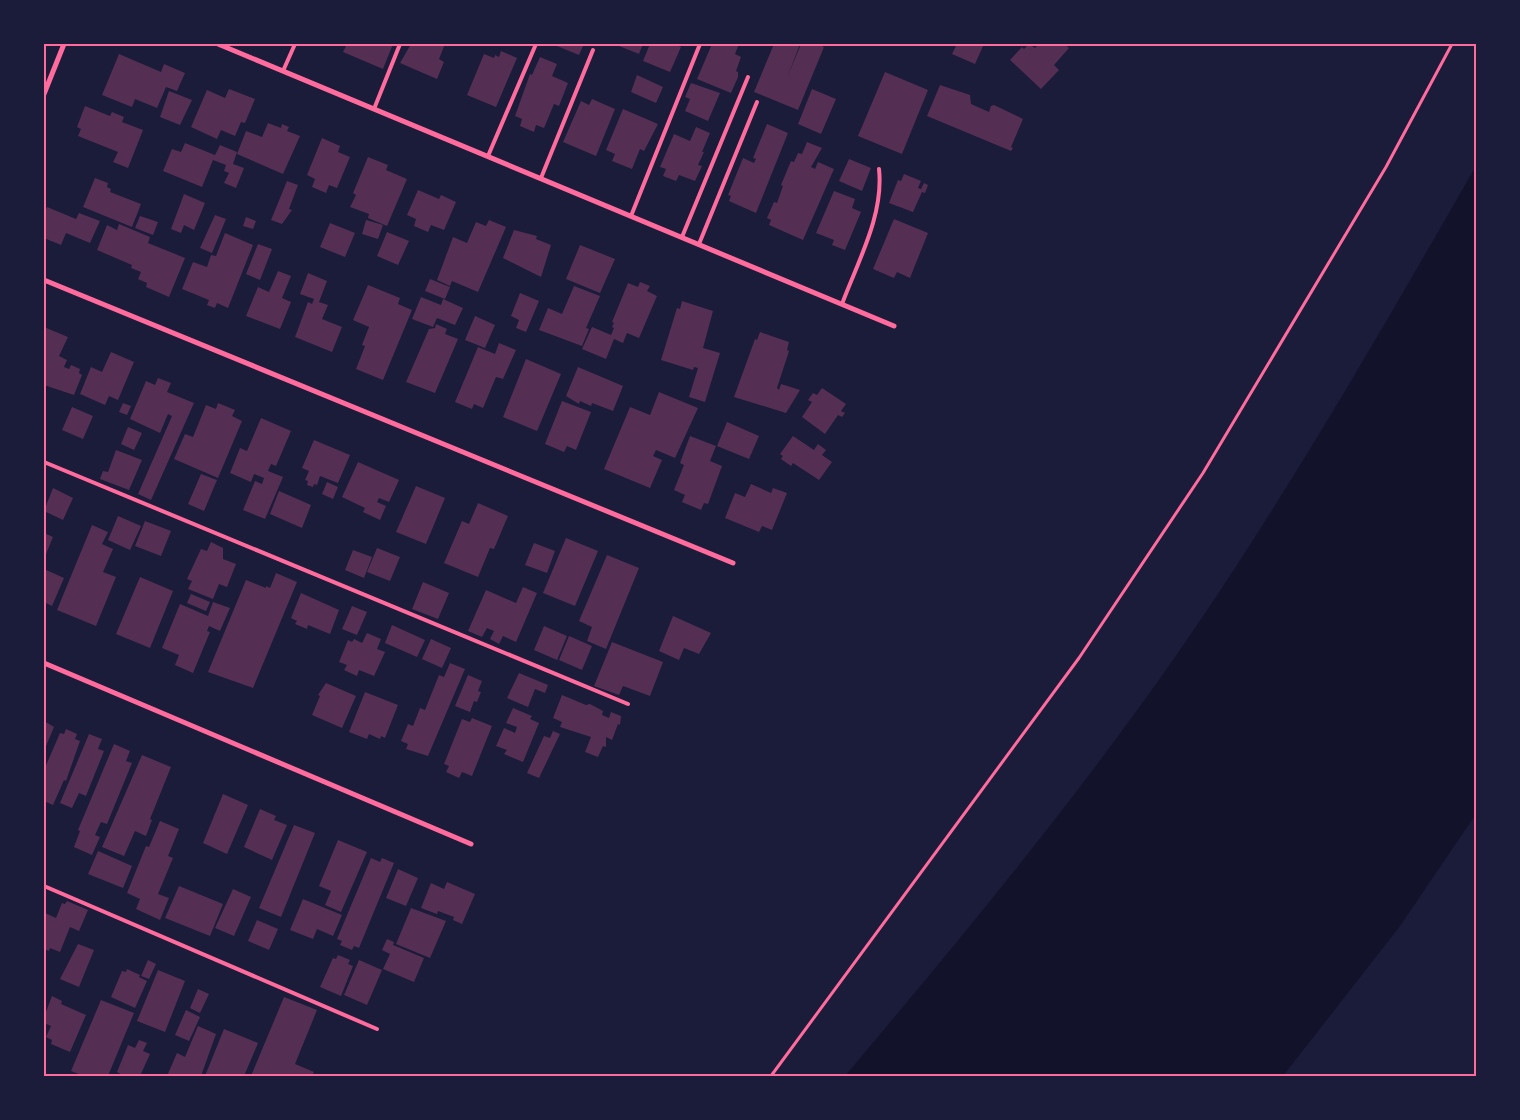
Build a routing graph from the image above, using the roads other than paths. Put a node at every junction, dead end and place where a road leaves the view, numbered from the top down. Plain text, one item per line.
1 (64, 44) edge
2 (218, 44) edge
3 (294, 44) edge
4 (400, 44) edge
5 (536, 44) edge
6 (700, 44) edge
7 (593, 50) dead end
8 (283, 71) junction
9 (748, 76) dead end
10 (44, 94) edge
11 (757, 102) dead end
12 (374, 108) junction
13 (488, 156) junction
14 (879, 169) dead end
15 (541, 178) junction
16 (631, 216) junction
17 (682, 237) junction
18 (699, 244) junction
19 (44, 280) edge
20 (842, 304) junction
21 (894, 326) dead end
22 (44, 462) edge
23 (733, 563) dead end
24 (44, 663) edge
25 (628, 704) dead end
26 (471, 844) dead end
27 (44, 886) edge
28 (377, 1029) dead end

1 - 10 street
2 - 8 street
3 - 8 lane
4 - 12 lane
5 - 13 lane
6 - 16 lane
7 - 15 lane
8 - 12 street
9 - 17 lane
11 - 18 lane
12 - 13 street
13 - 15 street
14 - 20 lane
15 - 16 street
16 - 17 street
17 - 18 street
18 - 20 street
19 - 23 street
20 - 21 street
22 - 25 lane
24 - 26 street
27 - 28 lane

